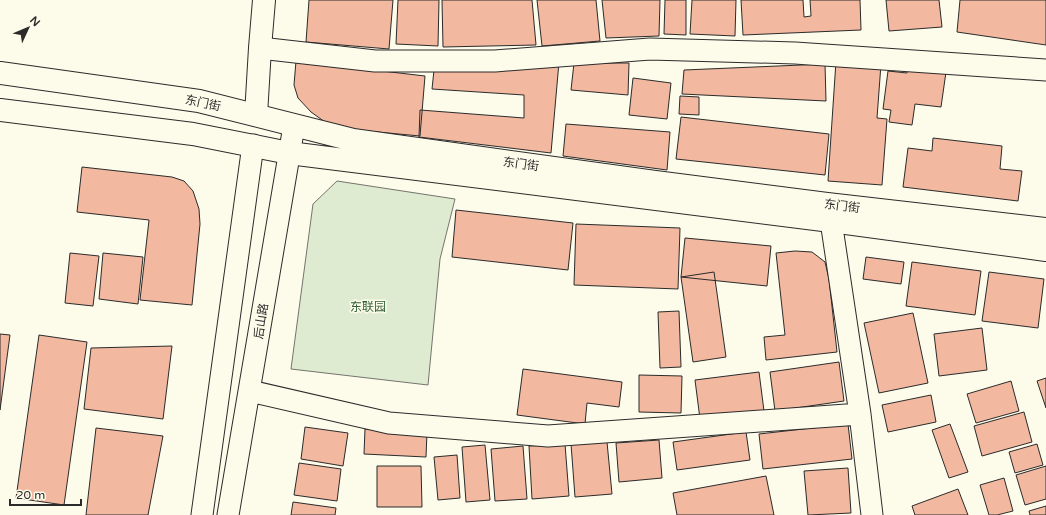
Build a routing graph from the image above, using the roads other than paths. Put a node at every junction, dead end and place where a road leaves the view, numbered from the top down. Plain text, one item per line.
1 (264, 0) edge
2 (260, 48) junction
3 (1046, 70) edge
4 (0, 73) edge
5 (0, 110) edge
6 (256, 115) junction
7 (294, 126) junction
8 (253, 145) junction
9 (289, 153) junction
10 (829, 213) junction
11 (1046, 229) edge
12 (1046, 250) edge
13 (250, 391) junction
14 (860, 414) junction
15 (202, 515) edge
16 (228, 515) edge
17 (872, 515) edge

1 - 2 street
2 - 3 street
2 - 6 street
4 - 6 street, 东门街
5 - 8 street, 东门街
6 - 7 street, 东门街
6 - 8 street
7 - 9 street, 后山路
7 - 10 street, 东门街
8 - 9 street, 东门街
8 - 15 street
9 - 10 street, 东门街
9 - 13 street, 后山路
10 - 11 street, 东门街
10 - 12 street, 东门街
10 - 14 street
13 - 14 street
13 - 16 street, 后山路
14 - 17 street

